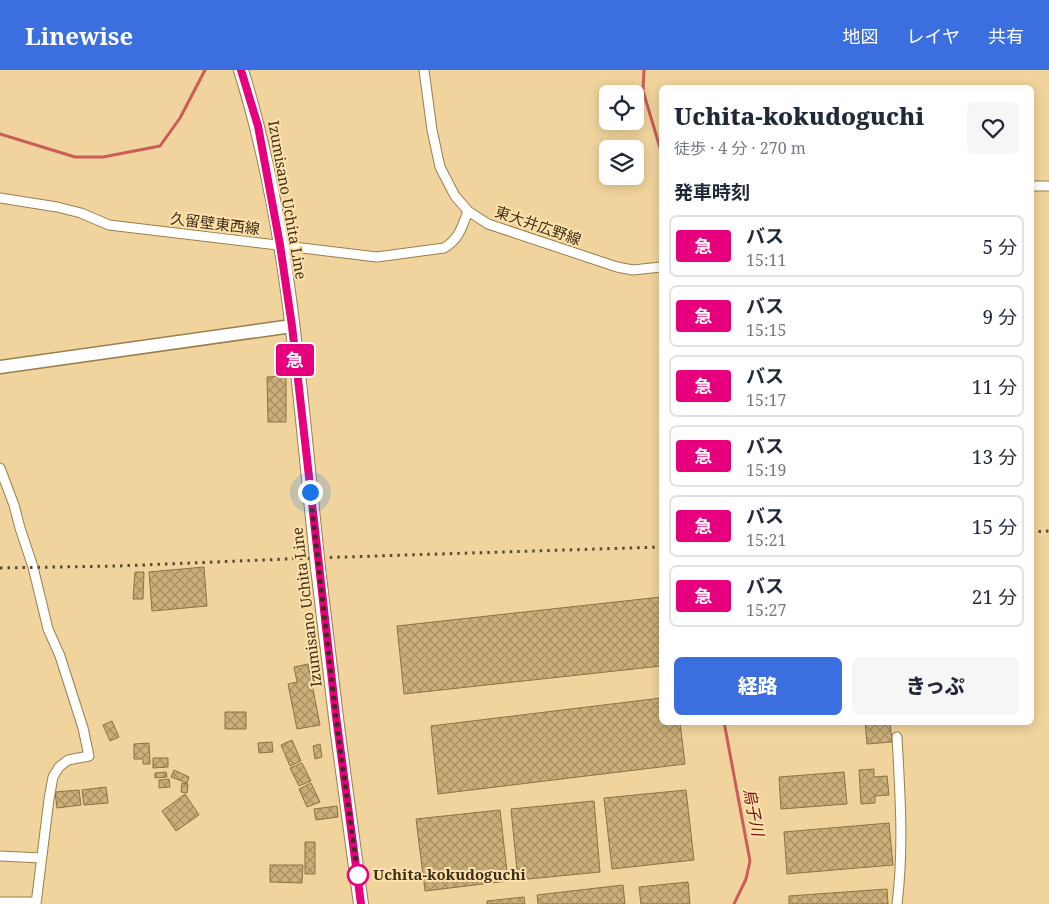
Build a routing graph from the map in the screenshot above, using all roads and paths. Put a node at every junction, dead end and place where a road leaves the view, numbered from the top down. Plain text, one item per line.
1 (241, 70) edge
2 (424, 70) edge
3 (1034, 186) edge
4 (1049, 186) edge
5 (0, 198) edge
6 (468, 211) junction
7 (280, 245) junction
8 (659, 267) edge
9 (292, 326) junction
10 (0, 367) edge
11 (0, 468) edge
12 (897, 737) dead end
13 (0, 856) edge
14 (41, 858) junction
15 (0, 902) edge
16 (36, 903) edge
17 (361, 904) edge
18 (897, 904) edge

1 - 7 main road, Izumisano Uchita Line
2 - 6 street, 東大井広野線
3 - 4 street
5 - 7 street, 久留壁東西線
6 - 7 street, 久留壁東西線
6 - 8 street, 東大井広野線
7 - 9 main road, Izumisano Uchita Line
9 - 10 street
9 - 17 main road, Izumisano Uchita Line, bridge
11 - 14 street
12 - 18 street
13 - 14 street
14 - 16 street
15 - 16 street

